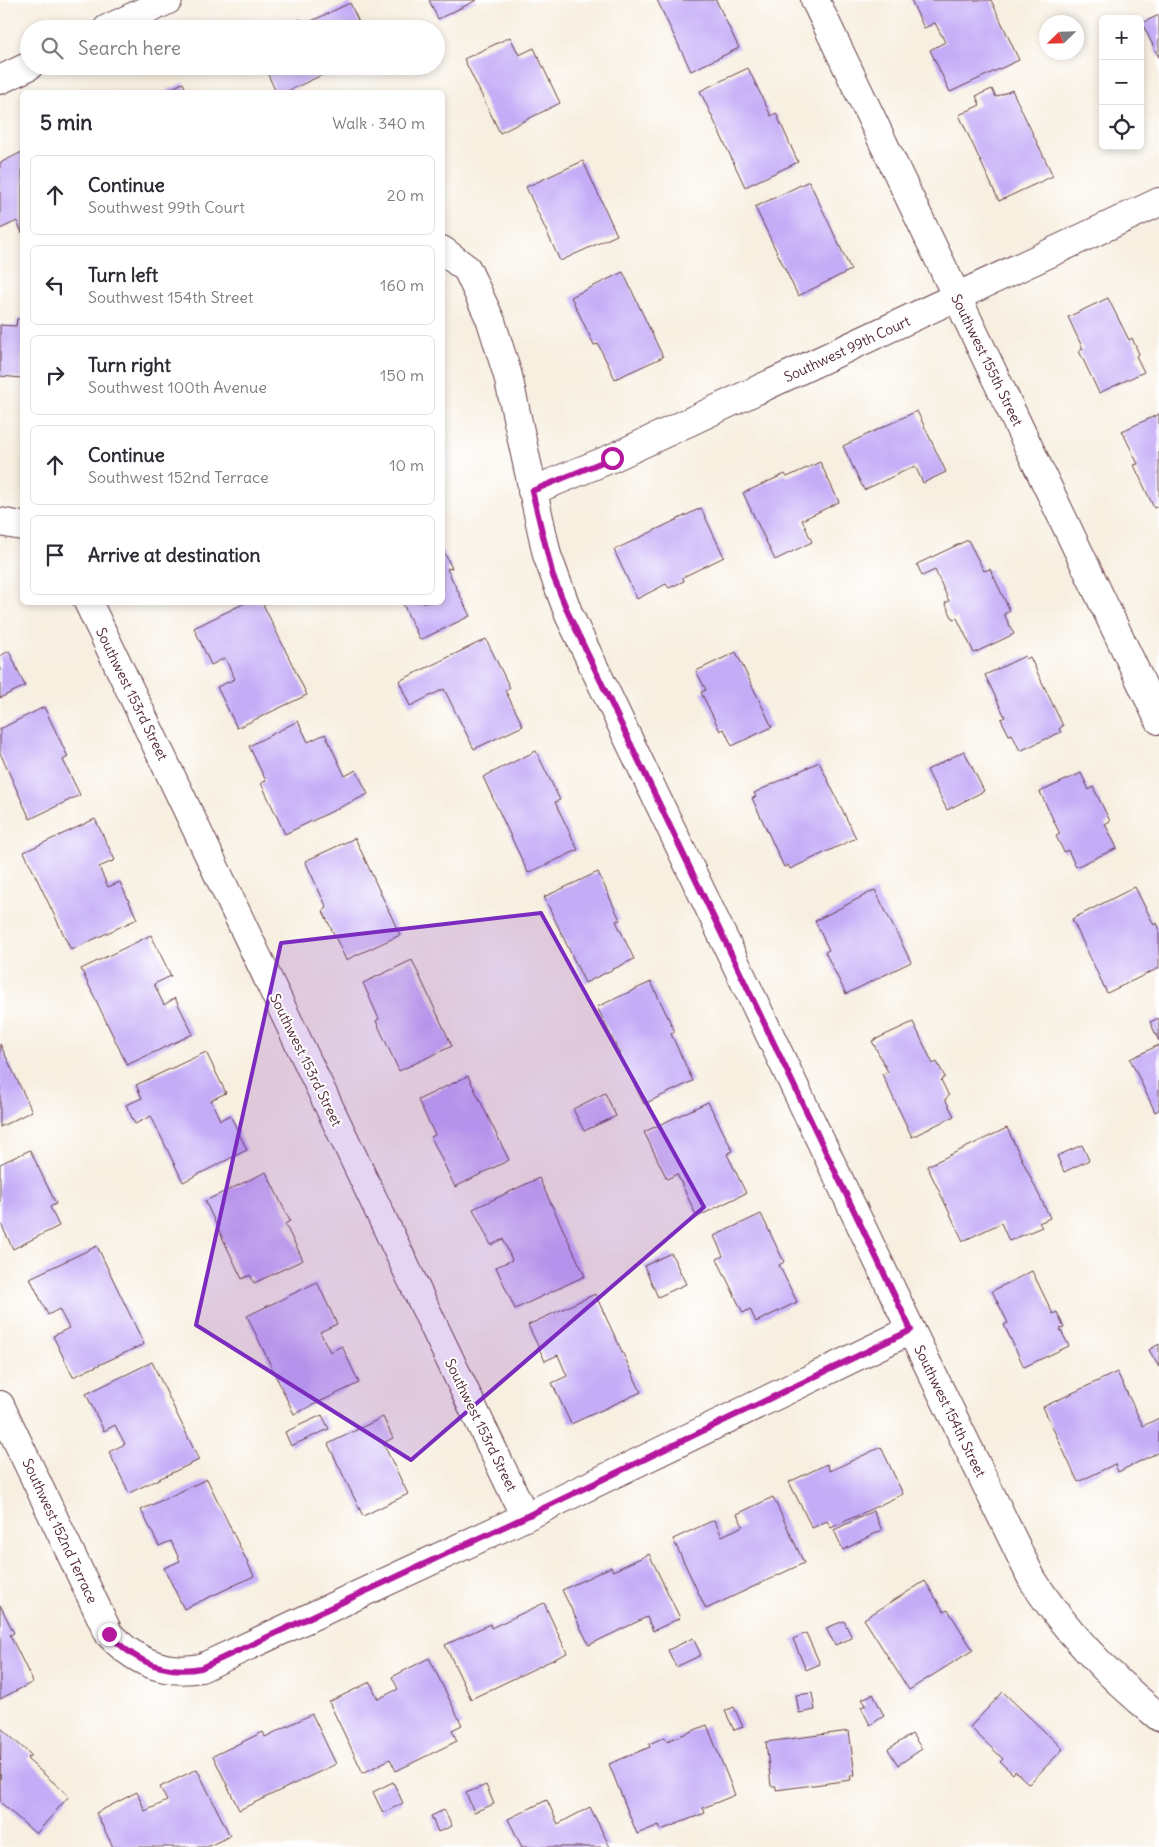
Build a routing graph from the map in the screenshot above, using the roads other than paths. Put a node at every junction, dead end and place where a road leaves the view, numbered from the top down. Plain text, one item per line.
1 (168, 0) edge
2 (815, 0) edge
3 (127, 20) edge
4 (20, 70) edge
5 (0, 80) edge
6 (1159, 202) edge
7 (445, 252) edge
8 (957, 297) junction
9 (532, 491) junction
10 (89, 605) edge
11 (1159, 720) edge
12 (911, 1330) junction
13 (0, 1405) edge
14 (525, 1517) junction
15 (1159, 1717) edge

1 - 3 street
2 - 8 street, Southwest 155th Street
4 - 5 street
6 - 8 street, Southwest 99th Court
7 - 9 street, Southwest 154th Street
8 - 9 street, Southwest 99th Court
8 - 11 street, Southwest 155th Street
9 - 12 street, Southwest 154th Street
10 - 14 street, Southwest 153rd Street
12 - 14 street, Southwest 152nd Terrace
12 - 15 street, Southwest 154th Street
13 - 14 street, Southwest 152nd Terrace

